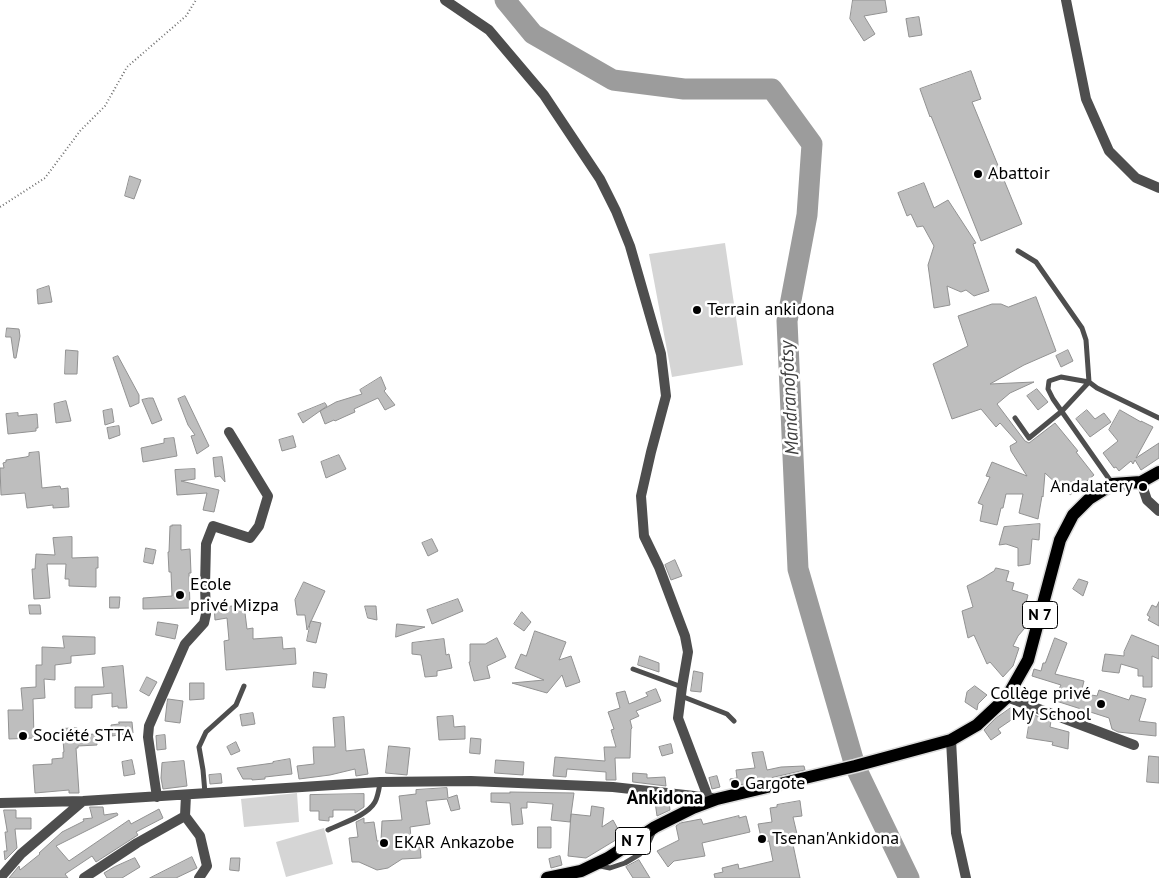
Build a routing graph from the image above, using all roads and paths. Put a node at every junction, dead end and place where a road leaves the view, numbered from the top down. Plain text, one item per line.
1 (196, 0) edge
2 (444, 0) edge
3 (1066, 0) edge
4 (1159, 188) edge
5 (0, 207) edge
6 (1018, 251) dead end
7 (1089, 382) junction
8 (1062, 411) junction
9 (1015, 418) dead end
10 (1159, 418) edge
11 (229, 432) dead end
12 (1159, 472) edge
13 (1140, 482) junction
14 (1113, 484) junction
15 (1159, 511) edge
16 (633, 669) dead end
17 (244, 686) dead end
18 (681, 691) junction
19 (1006, 697) junction
20 (734, 721) dead end
21 (951, 740) junction
22 (1134, 745) dead end
23 (380, 782) junction
24 (205, 794) junction
25 (186, 795) junction
26 (157, 797) junction
27 (713, 798) junction
28 (83, 801) junction
29 (0, 803) edge
30 (185, 816) junction
31 (328, 830) dead end
32 (0, 878) edge
33 (84, 878) edge
34 (199, 878) edge
35 (547, 878) edge
36 (966, 878) edge

1 - 5 path
2 - 18 street
3 - 4 street
6 - 7 lane
7 - 8 lane
7 - 8 lane
7 - 10 lane
8 - 9 lane
8 - 14 lane
11 - 26 street
12 - 13 main road, N 7
13 - 14 main road, N 7
13 - 15 street
14 - 19 main road, N 7
16 - 18 lane
17 - 24 lane
18 - 20 lane
18 - 27 street
19 - 21 main road, N 7
19 - 22 street
21 - 27 main road, N 7
21 - 36 street
23 - 24 street
23 - 27 street
23 - 31 lane
24 - 25 street
25 - 26 street
25 - 30 street
26 - 28 street
27 - 35 main road, N 7
28 - 29 street
28 - 32 street
30 - 33 street
30 - 34 street

